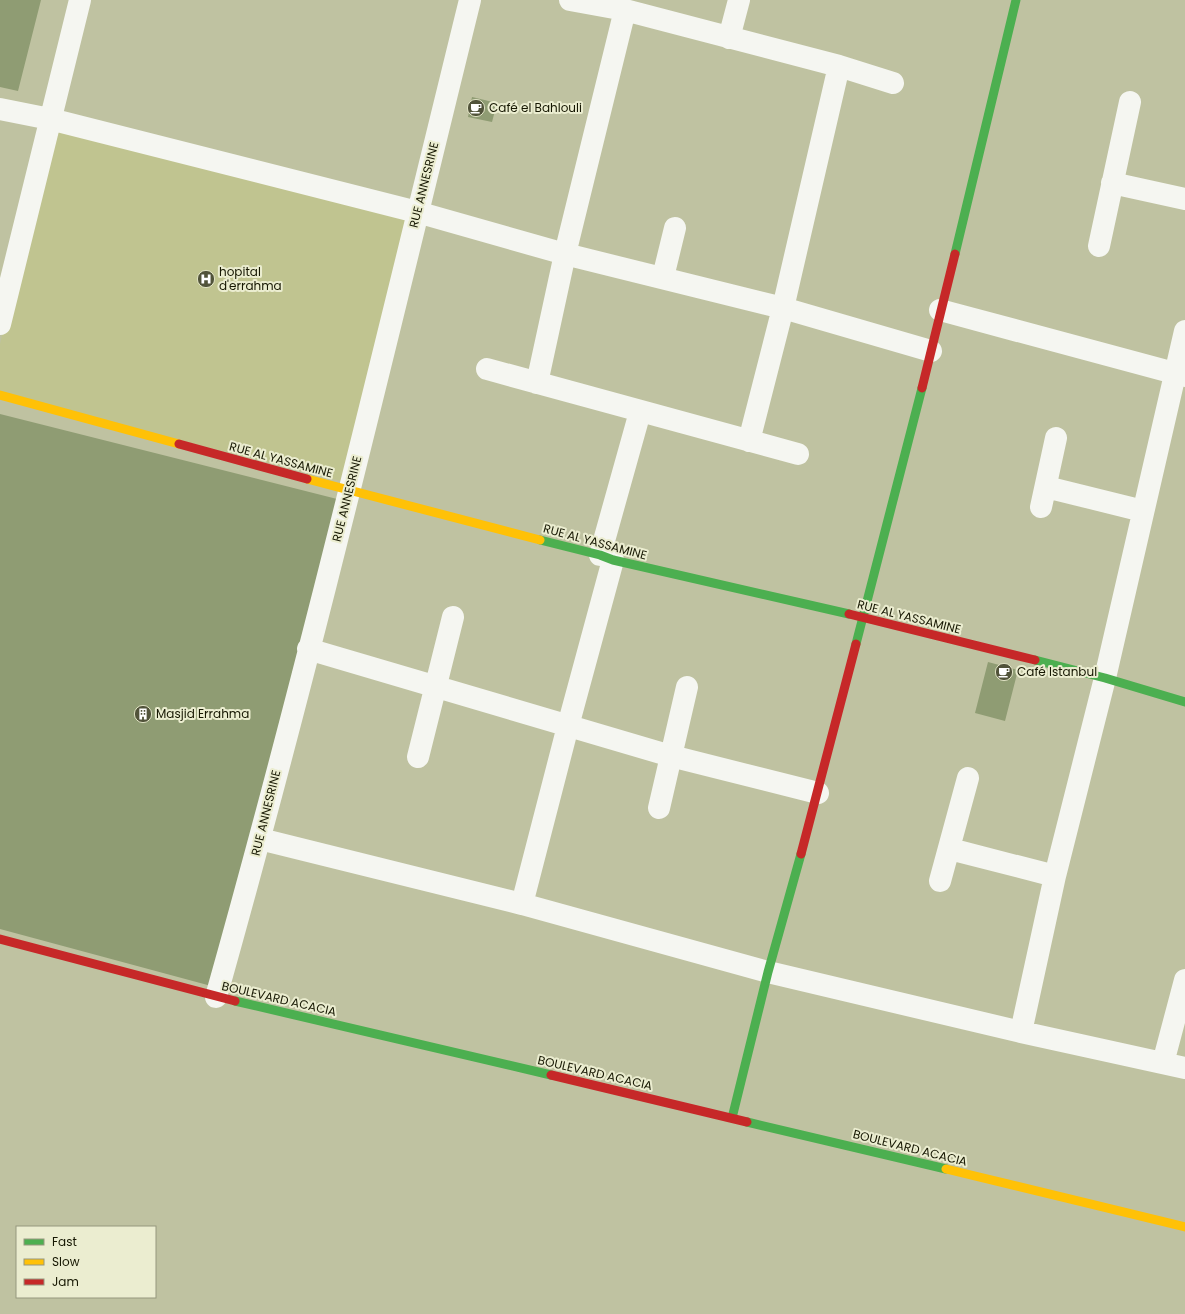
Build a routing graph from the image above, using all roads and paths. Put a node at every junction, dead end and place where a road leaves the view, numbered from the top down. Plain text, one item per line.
1 (80, 0) edge
2 (470, 0) edge
3 (570, 0) edge
4 (739, 0) edge
5 (1016, 0) edge
6 (625, 10) junction
7 (729, 38) junction
8 (839, 66) junction
9 (892, 83) dead end
10 (1130, 102) dead end
11 (0, 109) edge
12 (50, 119) junction
13 (1112, 183) junction
14 (1185, 199) edge
15 (417, 212) junction
16 (675, 228) dead end
17 (1099, 246) dead end
18 (564, 254) junction
19 (663, 277) junction
20 (783, 308) junction
21 (940, 310) junction
22 (0, 324) edge
23 (1185, 331) edge
24 (931, 351) junction
25 (487, 369) dead end
26 (1180, 374) edge
27 (537, 383) junction
28 (0, 395) edge
29 (640, 412) junction
30 (1056, 438) dead end
31 (749, 441) junction
32 (798, 454) dead end
33 (349, 491) junction
34 (1143, 511) junction
35 (607, 557) junction
36 (453, 617) dead end
37 (863, 617) junction
38 (308, 649) junction
39 (1105, 678) junction
40 (435, 687) junction
41 (687, 687) dead end
42 (1185, 702) edge
43 (568, 726) junction
44 (672, 756) junction
45 (418, 757) dead end
46 (968, 778) dead end
47 (818, 793) junction
48 (659, 808) dead end
49 (260, 839) junction
50 (950, 849) junction
51 (1055, 876) junction
52 (940, 881) dead end
53 (522, 904) junction
54 (0, 939) edge
55 (768, 972) junction
56 (1185, 980) edge
57 (216, 997) junction
58 (1021, 1032) junction
59 (1163, 1063) junction
60 (1185, 1068) edge
61 (732, 1118) junction
62 (1185, 1227) edge

1 - 12 street
2 - 15 street, RUE ANNESRINE
3 - 6 street
4 - 7 street
5 - 21 street
6 - 7 street
6 - 18 street
7 - 8 street
8 - 9 street
8 - 20 street
10 - 13 street
11 - 12 street
12 - 15 street
12 - 22 street
13 - 14 street
13 - 17 street
15 - 18 street
15 - 33 street, RUE ANNESRINE
16 - 19 street
18 - 19 street
18 - 27 street
19 - 20 street
20 - 24 street
20 - 31 street
21 - 24 street
21 - 26 street
23 - 26 street
24 - 37 street
25 - 27 street
26 - 34 street
27 - 29 street
28 - 33 street, RUE AL YASSAMINE
29 - 31 street
29 - 35 street
30 - 34 street
31 - 32 street
33 - 35 street, RUE AL YASSAMINE
33 - 38 street, RUE ANNESRINE
34 - 39 street
35 - 37 street, RUE AL YASSAMINE
35 - 43 street
36 - 40 street
37 - 39 street, RUE AL YASSAMINE
37 - 47 street
38 - 40 street
38 - 49 street, RUE ANNESRINE
39 - 42 street, RUE AL YASSAMINE
39 - 51 street
40 - 43 street
40 - 45 street
41 - 44 street
43 - 44 street
43 - 53 street
44 - 47 street
44 - 48 street
46 - 50 street
47 - 55 street
49 - 53 street
49 - 57 street, RUE ANNESRINE
50 - 51 street
50 - 52 street
51 - 58 street
53 - 55 street
54 - 57 street, BOULEVARD ACACIA
55 - 58 street
55 - 61 street
56 - 59 street
57 - 61 street, BOULEVARD ACACIA
58 - 59 street
59 - 60 street
61 - 62 street, BOULEVARD ACACIA

